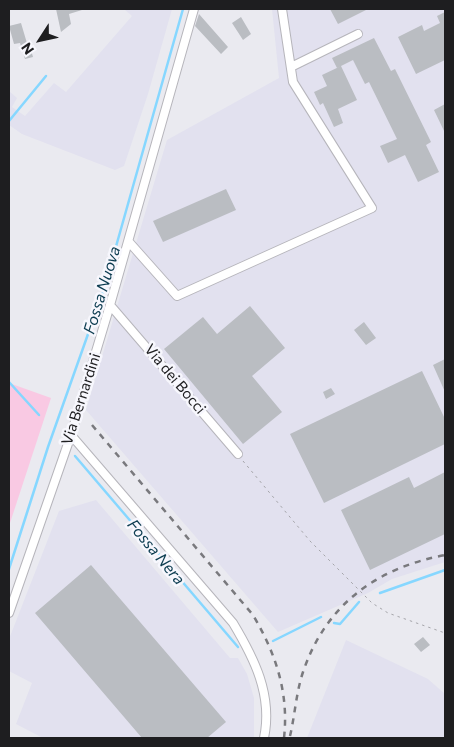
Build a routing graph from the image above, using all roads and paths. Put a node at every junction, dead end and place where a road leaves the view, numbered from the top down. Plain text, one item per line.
1 (194, 9) edge
2 (282, 9) edge
3 (358, 34) dead end
4 (291, 68) junction
5 (129, 242) junction
6 (110, 306) junction
7 (70, 435) junction
8 (238, 454) joint
9 (9, 613) edge
10 (445, 632) edge
11 (264, 738) edge

1 - 5 street, Via Bernardini
2 - 4 street
3 - 4 street
4 - 5 street
5 - 6 street, Via Bernardini
6 - 7 street, Via Bernardini
6 - 8 street, Via dei Bocci
7 - 9 street, Via Bernardini
7 - 11 street
8 - 10 path

